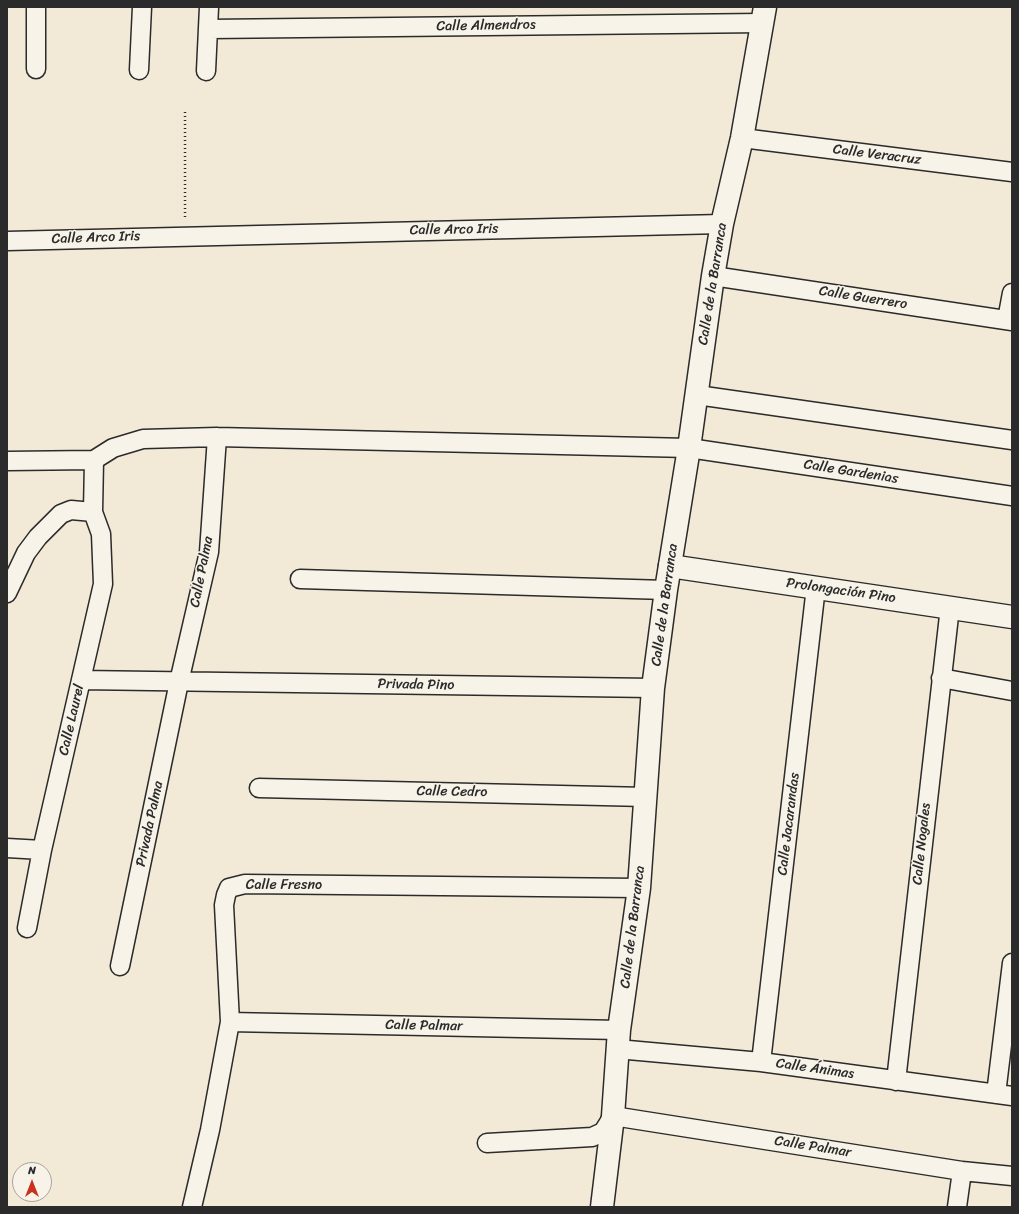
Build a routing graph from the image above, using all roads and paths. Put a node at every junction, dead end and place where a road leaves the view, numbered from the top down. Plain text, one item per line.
1 (36, 7) edge
2 (142, 7) edge
3 (209, 7) edge
4 (764, 15) edge
5 (209, 29) junction
6 (36, 69) dead end
7 (139, 70) dead end
8 (206, 71) dead end
9 (185, 109) dead end
10 (742, 138) junction
11 (1012, 172) edge
12 (722, 224) junction
13 (185, 236) junction
14 (7, 241) edge
15 (713, 276) junction
16 (1012, 293) edge
17 (1009, 320) edge
18 (696, 396) junction
19 (217, 437) junction
20 (1012, 440) edge
21 (689, 448) junction
22 (94, 460) junction
23 (7, 461) edge
24 (1012, 496) edge
25 (93, 512) junction
26 (670, 566) junction
27 (300, 579) dead end
28 (816, 587) junction
29 (666, 590) junction
30 (7, 593) edge
31 (950, 607) junction
32 (1012, 617) edge
33 (941, 678) junction
34 (81, 680) junction
35 (179, 682) junction
36 (653, 688) junction
37 (1012, 691) edge
38 (259, 788) dead end
39 (646, 797) junction
40 (7, 848) edge
41 (42, 850) junction
42 (640, 888) junction
43 (27, 928) dead end
44 (1012, 963) edge
45 (120, 966) dead end
46 (230, 1022) junction
47 (618, 1039) junction
48 (761, 1062) junction
49 (896, 1081) junction
50 (1004, 1095) edge
51 (613, 1116) junction
52 (487, 1143) dead end
53 (962, 1171) junction
54 (1012, 1176) edge
55 (192, 1207) edge
56 (602, 1207) edge
57 (957, 1207) edge

1 - 6 street
2 - 7 street
3 - 5 street
4 - 5 street, Calle Almendros
4 - 10 main road, Calle de la Barranca
5 - 8 street
9 - 13 path
10 - 11 street, Calle Veracruz
10 - 12 main road, Calle de la Barranca
12 - 13 street, Calle Arco Iris
12 - 15 main road, Calle de la Barranca
13 - 14 street, Calle Arco Iris
15 - 17 street, Calle Guerrero
15 - 18 main road, Calle de la Barranca
16 - 17 street
18 - 20 street
18 - 21 main road, Calle de la Barranca
19 - 21 street, Calle Gardenias
19 - 22 street, Calle Gardenias
19 - 35 street, Calle Palma
21 - 24 street, Calle Gardenias
21 - 26 main road, Calle de la Barranca
22 - 23 street
22 - 25 street
25 - 30 street
25 - 34 street, Calle Laurel
26 - 28 main road, Prolongación Pino
26 - 29 main road, Calle de la Barranca
27 - 29 street
28 - 31 main road, Prolongación Pino
28 - 48 street, Calle Jacarandas
29 - 36 main road, Calle de la Barranca
31 - 32 main road, Prolongación Pino
31 - 33 street, Calle Nogales
33 - 37 street
33 - 49 street, Calle Nogales
34 - 35 street, Privada Pino
34 - 41 street, Calle Laurel
35 - 36 street, Privada Pino
35 - 45 street, Privada Palma
36 - 39 main road, Calle de la Barranca
38 - 39 street, Calle Cedro
39 - 42 main road, Calle de la Barranca
40 - 41 street
41 - 43 street, Calle Laurel
42 - 46 street, Calle Fresno
42 - 47 main road, Calle de la Barranca
44 - 50 street
46 - 47 street, Calle Palmar
46 - 55 street, Calle Fresno
47 - 48 street, Calle Ánimas
47 - 51 main road, Calle de la Barranca
48 - 49 street, Calle Ánimas
49 - 50 street, Calle Ánimas
51 - 52 street
51 - 53 street, Calle Palmar
51 - 56 main road, Calle de la Barranca
53 - 54 street, Calle Palmar
53 - 57 street

